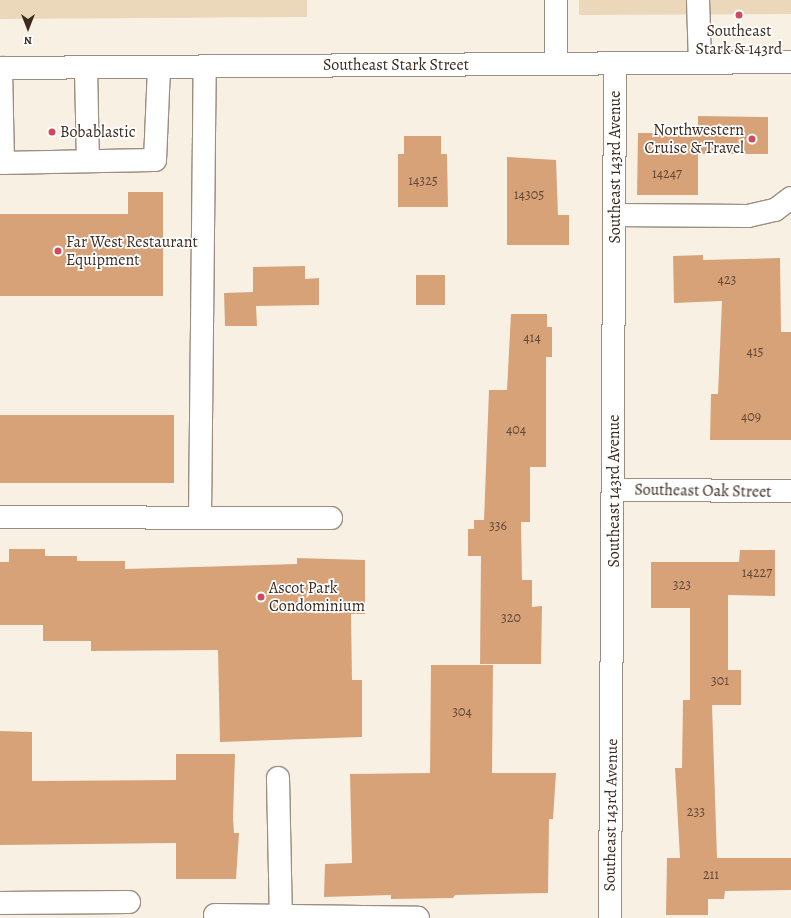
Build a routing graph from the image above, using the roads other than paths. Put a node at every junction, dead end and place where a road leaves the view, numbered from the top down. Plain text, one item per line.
1 (556, 0) edge
2 (698, 0) edge
3 (791, 62) edge
4 (700, 63) junction
5 (556, 64) junction
6 (615, 64) junction
7 (159, 67) junction
8 (205, 67) junction
9 (0, 68) edge
10 (86, 68) junction
11 (88, 160) junction
12 (791, 198) edge
13 (615, 215) junction
14 (615, 490) junction
15 (791, 491) edge
16 (0, 517) edge
17 (200, 517) junction
18 (331, 518) dead end
19 (278, 778) dead end
20 (0, 902) edge
21 (129, 902) dead end
22 (215, 915) dead end
23 (281, 917) junction
24 (418, 918) edge
25 (602, 918) edge
26 (610, 918) edge

1 - 5 street
2 - 4 street
3 - 4 street, Southeast Stark Street
4 - 6 street, Southeast Stark Street
5 - 6 street, Southeast Stark Street
5 - 8 street, Southeast Stark Street
6 - 13 street, Southeast 143rd Avenue
7 - 8 street, Southeast Stark Street
7 - 10 street, Southeast Stark Street
7 - 11 street
8 - 17 street
9 - 10 street, Southeast Stark Street
9 - 11 street
10 - 11 street
12 - 13 street
13 - 14 street, Southeast 143rd Avenue
14 - 15 street, Southeast Oak Street
14 - 26 street, Southeast 143rd Avenue
16 - 17 street
17 - 18 street
19 - 23 street
20 - 21 street
22 - 23 street
23 - 24 street
25 - 26 street

